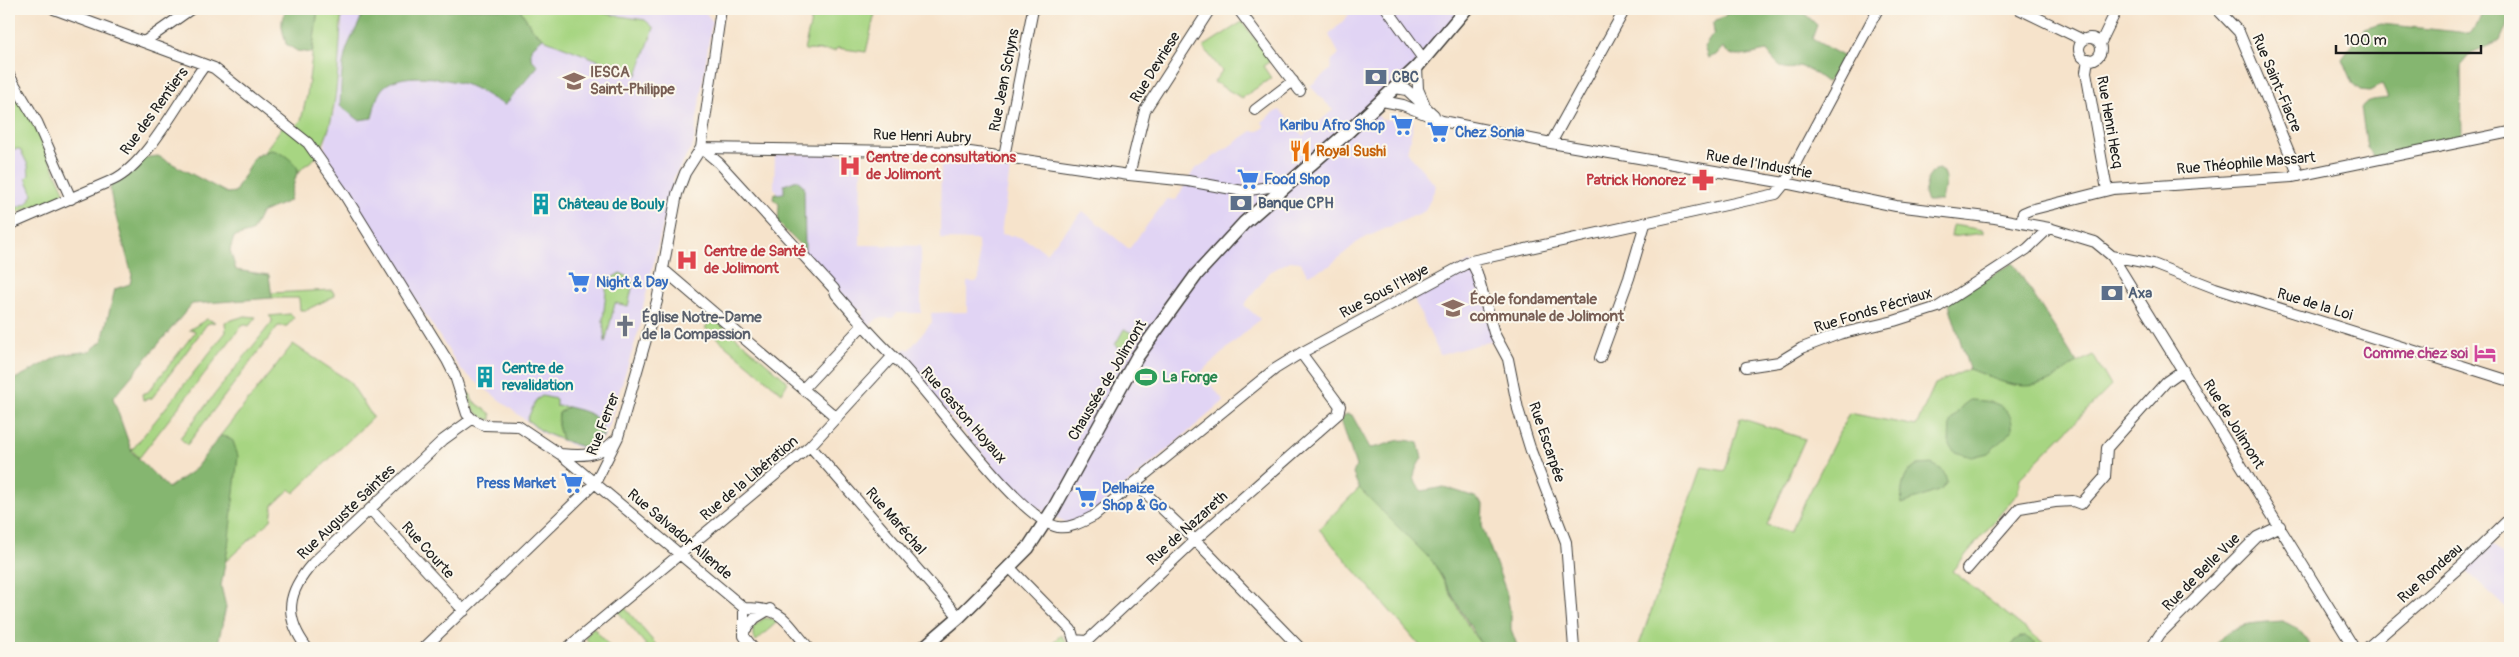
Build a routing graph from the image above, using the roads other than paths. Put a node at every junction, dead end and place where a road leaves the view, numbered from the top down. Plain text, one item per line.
1 (54, 9) edge
2 (191, 9) edge
3 (1033, 9) edge
4 (1210, 9) edge
5 (1238, 9) edge
6 (1387, 9) edge
7 (1466, 9) edge
8 (1625, 9) edge
9 (1878, 9) edge
10 (2020, 9) edge
11 (2117, 9) edge
12 (2217, 9) edge
13 (720, 10) edge
14 (2083, 40) junction
15 (144, 42) junction
16 (2100, 44) junction
17 (2088, 59) junction
18 (1420, 63) junction
19 (205, 65) junction
20 (9, 75) edge
21 (1293, 82) junction
22 (1395, 88) junction
23 (1300, 92) dead end
24 (1382, 101) junction
25 (1255, 110) dead end
26 (1432, 113) junction
27 (1442, 121) junction
28 (2510, 132) edge
29 (1551, 142) junction
30 (701, 148) junction
31 (1004, 157) junction
32 (1129, 175) junction
33 (2299, 176) junction
34 (1784, 183) junction
35 (1289, 184) junction
36 (2106, 190) junction
37 (71, 199) junction
38 (2021, 223) junction
39 (1645, 224) junction
40 (9, 225) edge
41 (2049, 228) junction
42 (2072, 236) joint
43 (2112, 256) junction
44 (1471, 261) junction
45 (664, 270) junction
46 (862, 326) junction
47 (1301, 353) junction
48 (892, 357) junction
49 (1600, 358) dead end
50 (1746, 367) dead end
51 (2183, 370) junction
52 (2510, 380) edge
53 (803, 389) junction
54 (837, 418) junction
55 (472, 419) junction
56 (618, 437) junction
57 (810, 446) junction
58 (560, 454) junction
59 (595, 483) junction
60 (1135, 483) junction
61 (370, 509) junction
62 (2510, 518) edge
63 (1046, 521) junction
64 (2280, 526) junction
65 (1195, 540) junction
66 (680, 554) junction
67 (1010, 568) junction
68 (1967, 570) dead end
69 (744, 608) junction
70 (770, 609) junction
71 (464, 611) junction
72 (959, 617) junction
73 (744, 631) junction
74 (307, 648) edge
75 (424, 648) edge
76 (567, 648) edge
77 (753, 648) edge
78 (809, 648) edge
79 (922, 648) edge
80 (1300, 648) edge
81 (1574, 648) edge
82 (2151, 648) edge
83 (2354, 648) edge
84 (2367, 648) edge

1 - 15 street
2 - 15 street
3 - 31 street, Rue Jean Schyns
4 - 32 street, Rue Devriese
5 - 21 street
6 - 18 street
7 - 18 main road, Chaussée de Jolimont
8 - 29 street
9 - 34 street
10 - 14 street
11 - 16 street
12 - 33 street, Rue Saint-Fiacre
13 - 30 street
14 - 16 street
14 - 17 street
15 - 19 street
16 - 17 street
17 - 36 street, Rue Henri Hecq
18 - 22 main road, Chaussée de Jolimont
18 - 26 street, Rue de l'Industrie
19 - 37 street, Rue des Rentiers
19 - 55 street
20 - 37 street
21 - 23 street
21 - 25 street
22 - 24 main road, Chaussée de Jolimont
22 - 26 street, Rue de l'Industrie
24 - 27 street, Rue de l'Industrie
24 - 35 main road, Chaussée de Jolimont
26 - 27 street, Rue de l'Industrie
27 - 29 street, Rue de l'Industrie
28 - 33 street, Rue Théophile Massart
29 - 34 street, Rue de l'Industrie
30 - 31 street, Rue Henri Aubry
30 - 45 street, Rue Ferrer
30 - 46 street, Rue Gaston Hoyaux
31 - 32 street, Rue Henri Aubry
32 - 35 street, Rue Henri Aubry
33 - 36 street, Rue Théophile Massart
34 - 38 street, Rue de l'Industrie
34 - 39 street, Rue Sous l'Haye
35 - 63 main road, Chaussée de Jolimont
36 - 38 street, Rue Théophile Massart
37 - 40 street, Rue des Rentiers
38 - 41 street, Rue de l'Industrie
39 - 44 street, Rue Sous l'Haye
39 - 49 street
41 - 42 street, Rue de l'Industrie
41 - 50 street, Rue Fonds Pécriaux
42 - 43 street, Rue de Jolimont
43 - 51 street, Rue de Jolimont
43 - 52 street, Rue de la Loi
44 - 47 street, Rue Sous l'Haye
44 - 81 street, Rue Escarpée
45 - 53 street
45 - 56 street, Rue Ferrer
46 - 48 street, Rue Gaston Hoyaux
46 - 53 street
47 - 60 street, Rue Sous l'Haye
47 - 65 street, Rue de Nazareth
48 - 54 street, Rue de la Libération
48 - 63 street, Rue Gaston Hoyaux
51 - 64 street, Rue de Jolimont
51 - 68 street
53 - 54 street
54 - 57 street, Rue de la Libération
55 - 58 street, Rue Salvador Allende
55 - 61 street, Rue Auguste Saintes
56 - 58 street
56 - 59 street, Rue Ferrer
57 - 66 street, Rue de la Libération
57 - 72 street, Rue Maréchal
58 - 59 street, Rue Salvador Allende
59 - 66 street, Rue Salvador Allende
59 - 71 street, Rue Ferrer
60 - 63 street, Rue Sous l'Haye
60 - 65 street
61 - 71 street, Rue Courte
61 - 74 street, Rue Auguste Saintes
62 - 84 street, Rue Rondeau
63 - 67 main road, Chaussée de Jolimont
64 - 82 street, Rue de Belle Vue
64 - 83 street, Rue de Jolimont
65 - 67 street, Rue de Nazareth
65 - 80 street
66 - 69 street, Rue Salvador Allende
66 - 76 street, Rue de la Libération
67 - 72 main road, Chaussée de Jolimont
69 - 70 street
69 - 73 street
70 - 73 street
70 - 78 street
71 - 75 street, Rue Ferrer
72 - 79 main road, Chaussée de Jolimont
73 - 77 street

